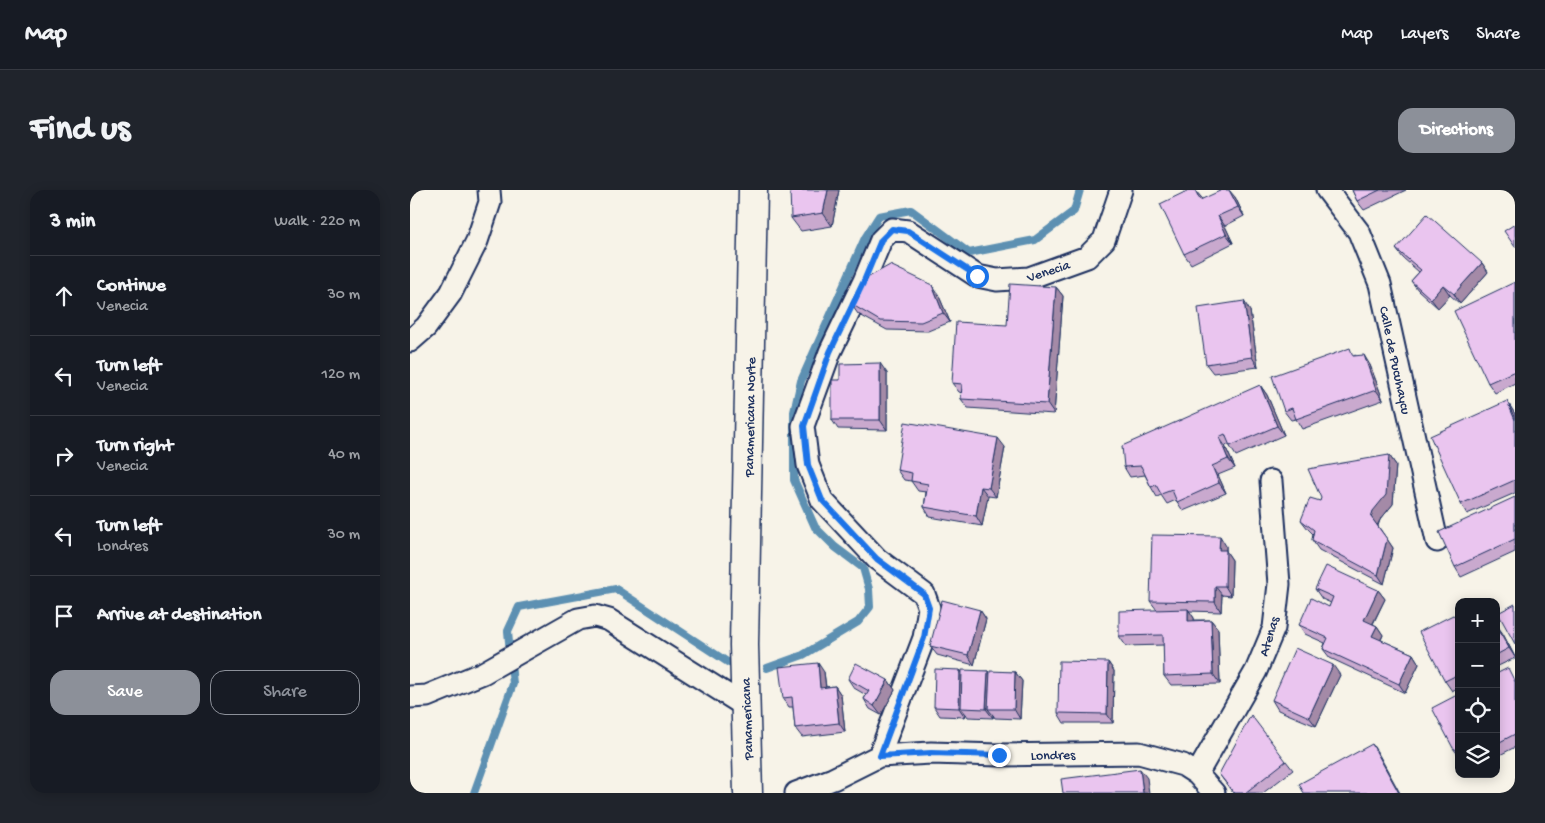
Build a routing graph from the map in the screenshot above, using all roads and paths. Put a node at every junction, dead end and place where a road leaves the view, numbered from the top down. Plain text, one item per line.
1 (489, 190) edge
2 (753, 190) edge
3 (1121, 190) edge
4 (1327, 190) edge
5 (410, 341) edge
6 (1271, 481) dead end
7 (1437, 541) dead end
8 (744, 645) joint
9 (410, 697) edge
10 (745, 706) junction
11 (880, 756) junction
12 (1197, 774) junction
13 (748, 793) edge
14 (796, 793) edge
15 (1214, 793) edge

1 - 5 street
2 - 8 main road, Panamericana Norte
3 - 11 street, Venecia
4 - 7 street, Calle de Pucuhaycu
6 - 12 street, Atenas
8 - 10 main road, Panamericana
9 - 10 street
10 - 13 main road, Panamericana
11 - 12 street, Londres
11 - 14 street, Londres
12 - 15 street, Londres

